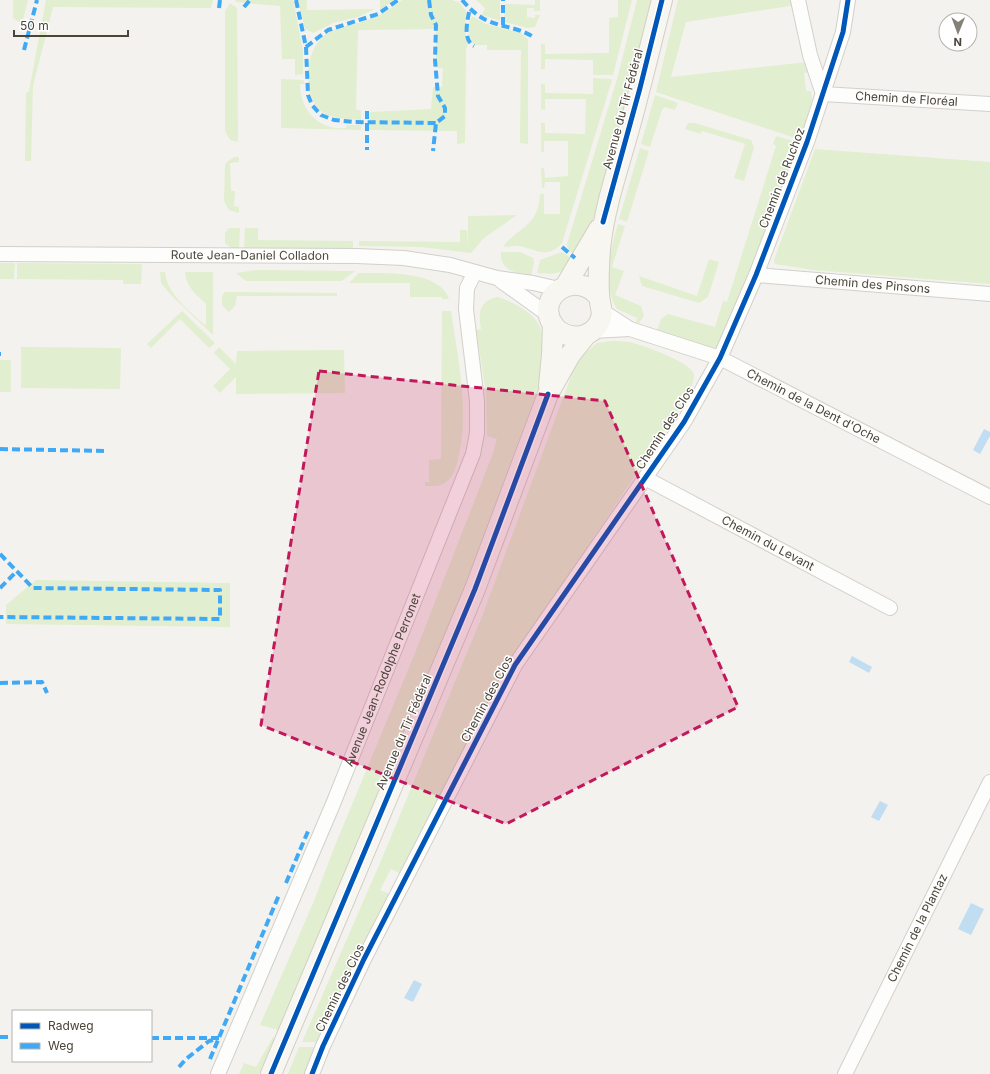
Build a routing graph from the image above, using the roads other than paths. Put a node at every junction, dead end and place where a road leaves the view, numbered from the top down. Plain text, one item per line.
1 (662, 0) edge
2 (798, 0) edge
3 (848, 0) edge
4 (823, 94) junction
5 (990, 104) edge
6 (602, 222) junction
7 (0, 254) edge
8 (475, 272) junction
9 (756, 275) junction
10 (497, 278) junction
11 (562, 287) junction
12 (990, 294) edge
13 (600, 304) junction
14 (551, 320) junction
15 (630, 329) junction
16 (589, 333) junction
17 (720, 358) junction
18 (548, 394) junction
19 (645, 478) junction
20 (990, 497) edge
21 (890, 608) dead end
22 (990, 782) edge
23 (218, 1074) edge
24 (271, 1074) edge
25 (312, 1074) edge
26 (845, 1074) edge

1 - 6 main road, Avenue du Tir Fédéral
2 - 4 street
3 - 4 street, Chemin de Ruchoz
4 - 5 street, Chemin de Floréal
4 - 9 street, Chemin de Ruchoz
6 - 11 main road, Avenue du Tir Fédéral
6 - 13 main road, Avenue du Tir Fédéral
7 - 8 street, Route Jean-Daniel Colladon
8 - 10 street, Route Jean-Daniel Colladon
8 - 23 street, Avenue Jean-Rodolphe Perronet
9 - 12 street, Chemin des Pinsons
9 - 17 street, Chemin de Ruchoz
10 - 11 street, Route Jean-Daniel Colladon
10 - 14 street, Route Jean-Daniel Colladon
11 - 13 main road
11 - 14 main road
13 - 15 street, Chemin de la Dent d'Oche
13 - 16 main road
14 - 16 main road
14 - 18 main road, Avenue du Tir Fédéral
15 - 16 street, Chemin de la Dent d'Oche
15 - 17 street, Chemin de la Dent d'Oche
16 - 18 main road, Avenue du Tir Fédéral
17 - 19 street, Chemin des Clos
17 - 20 street, Chemin de la Dent d'Oche
18 - 24 main road, Avenue du Tir Fédéral
19 - 21 street, Chemin du Levant
19 - 25 street, Chemin des Clos
22 - 26 street, Chemin de la Plantaz

